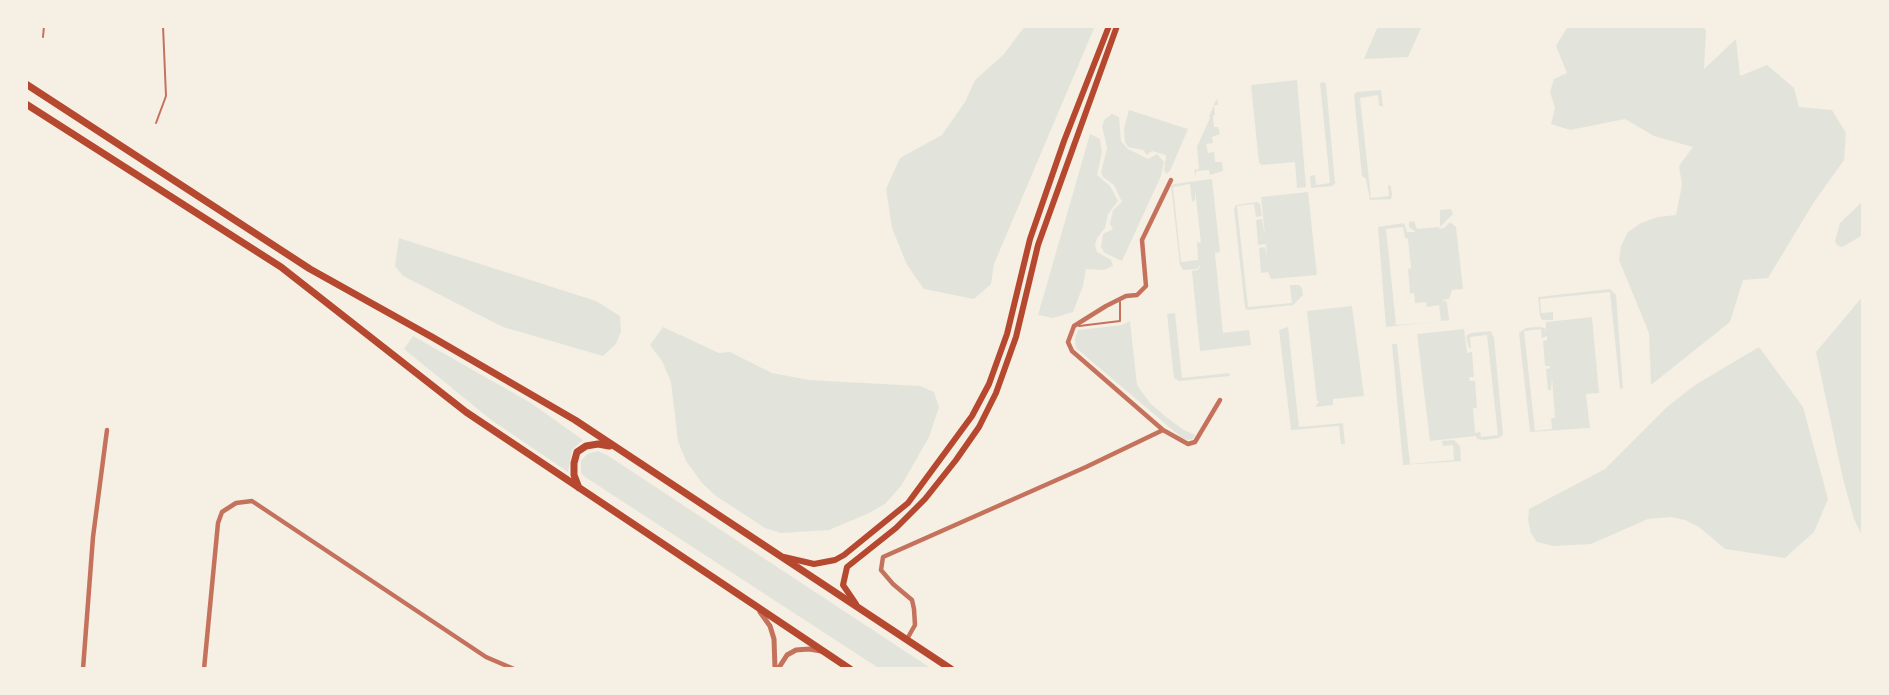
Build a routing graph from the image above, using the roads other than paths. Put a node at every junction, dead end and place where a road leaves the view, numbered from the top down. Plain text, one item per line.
1 (44, 26) edge
2 (163, 26) edge
3 (1109, 26) edge
4 (1118, 26) edge
5 (43, 37) dead end
6 (26, 84) edge
7 (26, 104) edge
8 (156, 123) dead end
9 (1171, 180) dead end
10 (1120, 299) junction
11 (1074, 326) junction
12 (1220, 400) dead end
13 (107, 430) dead end
14 (1163, 430) junction
15 (615, 446) junction
16 (580, 489) junction
17 (783, 557) junction
18 (857, 606) junction
19 (755, 607) junction
20 (906, 639) junction
21 (824, 652) junction
22 (83, 669) edge
23 (204, 669) edge
24 (514, 669) edge
25 (777, 669) edge
26 (850, 669) edge
27 (951, 669) edge

1 - 5 lane
2 - 8 lane
3 - 17 main road
4 - 18 main road
6 - 15 main road
7 - 16 main road
9 - 10 street
10 - 11 street
10 - 11 lane
11 - 14 street
12 - 14 street
13 - 22 street
14 - 20 street
15 - 16 main road
15 - 17 main road
16 - 19 main road
17 - 18 main road
18 - 20 main road
19 - 21 main road
19 - 25 street
20 - 27 main road
21 - 25 street
21 - 26 main road
23 - 24 street

